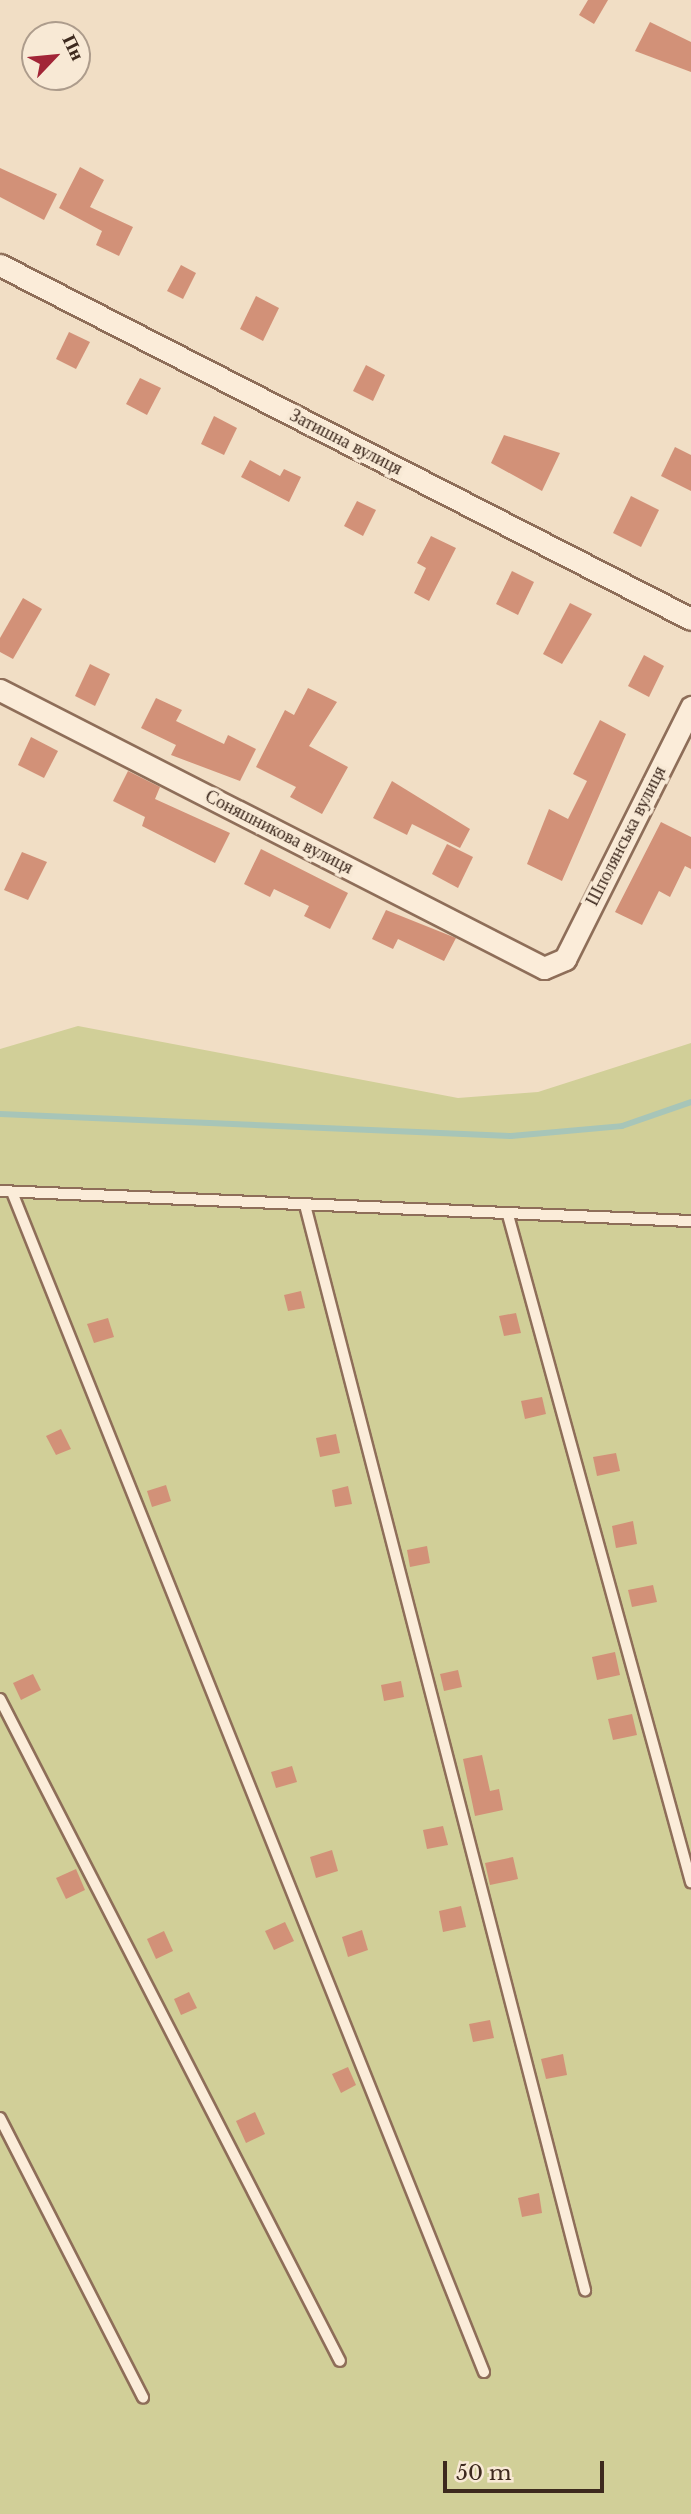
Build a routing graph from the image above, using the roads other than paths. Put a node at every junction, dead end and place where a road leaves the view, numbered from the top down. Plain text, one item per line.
1 (0, 265) edge
2 (691, 619) edge
3 (0, 690) edge
4 (691, 707) edge
5 (559, 964) joint
6 (6, 1192) edge
7 (305, 1205) junction
8 (508, 1215) junction
9 (691, 1221) edge
10 (0, 1699) edge
11 (691, 1882) edge
12 (0, 2118) edge
13 (585, 2290) dead end
14 (340, 2361) dead end
15 (484, 2372) dead end
16 (143, 2397) dead end

1 - 2 street, Затишна вулиця
3 - 5 street, Соняшникова вулиця
4 - 5 street, Шполянська вулиця
6 - 7 lane
6 - 15 lane
7 - 8 lane
7 - 13 lane
8 - 9 lane
8 - 11 lane
10 - 14 lane
12 - 16 lane

